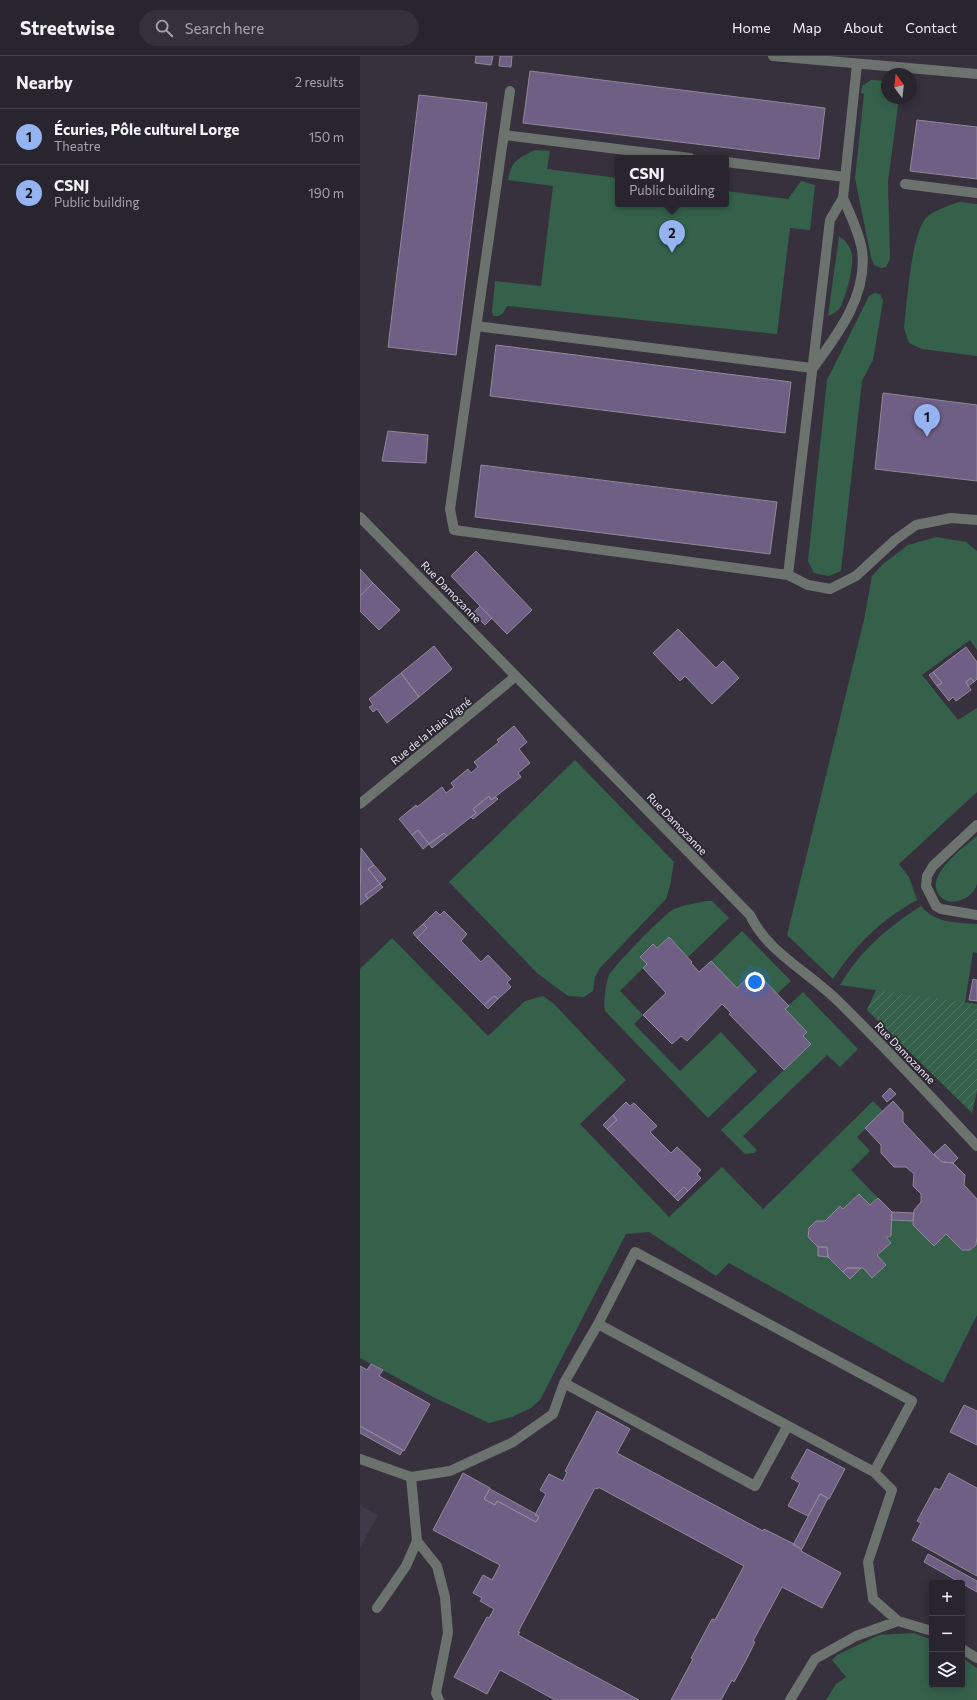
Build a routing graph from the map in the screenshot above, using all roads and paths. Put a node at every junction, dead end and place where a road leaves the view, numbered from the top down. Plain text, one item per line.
1 (773, 56) edge
2 (857, 64) junction
3 (977, 74) edge
4 (510, 91) dead end
5 (504, 135) junction
6 (666, 155) edge
7 (729, 162) edge
8 (845, 177) junction
9 (905, 184) dead end
10 (977, 193) edge
11 (843, 198) junction
12 (476, 326) junction
13 (812, 368) junction
14 (360, 517) edge
15 (977, 520) edge
16 (788, 575) junction
17 (516, 676) junction
18 (360, 804) edge
19 (977, 825) edge
20 (977, 915) edge
21 (977, 1146) edge
22 (598, 1324) junction
23 (564, 1383) junction
24 (787, 1427) junction
25 (360, 1459) edge
26 (874, 1472) junction
27 (411, 1477) junction
28 (417, 1541) junction
29 (377, 1608) dead end
30 (898, 1621) junction
31 (929, 1630) edge
32 (965, 1651) edge
33 (977, 1658) edge
34 (439, 1700) edge
35 (790, 1700) edge

1 - 2 street
2 - 3 street
2 - 8 street
4 - 5 street
5 - 6 street
5 - 12 street
7 - 8 street
8 - 11 street
9 - 10 street
11 - 13 street
11 - 13 street
12 - 13 street
12 - 16 street
13 - 16 street
14 - 17 street, Rue Damozanne
15 - 16 street
17 - 18 street, Rue de la Haie Vigné
17 - 21 street, Rue Damozanne
19 - 20 street
22 - 23 street
22 - 24 street
22 - 26 street
23 - 24 street
23 - 27 street
24 - 26 street
25 - 27 street
26 - 30 street
27 - 28 street
28 - 29 street
28 - 34 street
30 - 31 street
30 - 35 street
32 - 33 street

